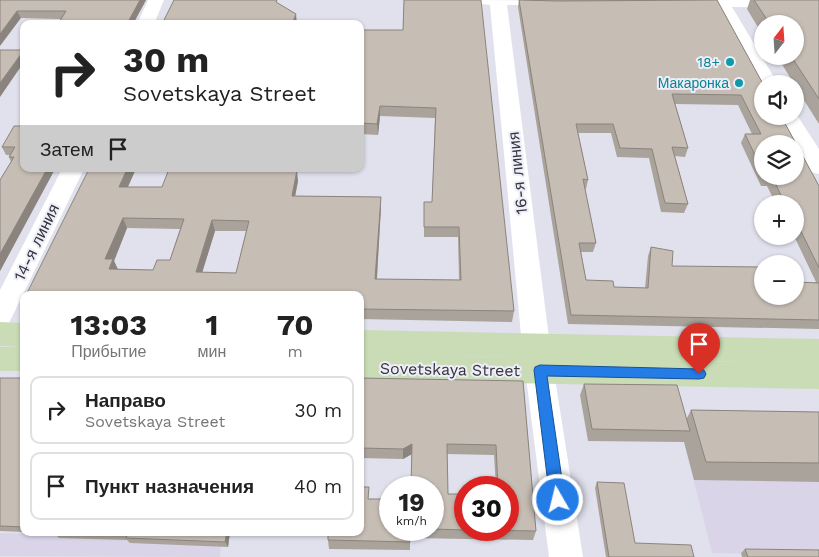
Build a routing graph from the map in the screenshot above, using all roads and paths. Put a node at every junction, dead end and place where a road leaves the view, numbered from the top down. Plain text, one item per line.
1 (156, 0) edge
2 (479, 0) edge
3 (498, 0) edge
4 (610, 1) edge
5 (720, 1) edge
6 (670, 2) edge
7 (819, 3) edge
8 (147, 20) edge
9 (764, 75) edge
10 (794, 125) edge
11 (819, 167) edge
12 (72, 172) edge
13 (0, 316) edge
14 (0, 334) edge
15 (20, 335) edge
16 (364, 342) edge
17 (819, 352) edge
18 (538, 358) junction
19 (0, 359) edge
20 (20, 359) edge
21 (364, 367) edge
22 (819, 376) edge
23 (566, 557) edge

1 - 8 street
2 - 3 street
3 - 4 street
3 - 18 street, 16-я линия
5 - 6 street
5 - 7 street
5 - 9 street
10 - 11 street
12 - 13 street, 14-я линия
14 - 15 main road
16 - 18 main road, Sovetskaya Street
17 - 18 main road, Sovetskaya Street
18 - 21 main road, Sovetskaya Street
18 - 22 main road, Sovetskaya Street
18 - 23 street, 16-я линия
19 - 20 main road

